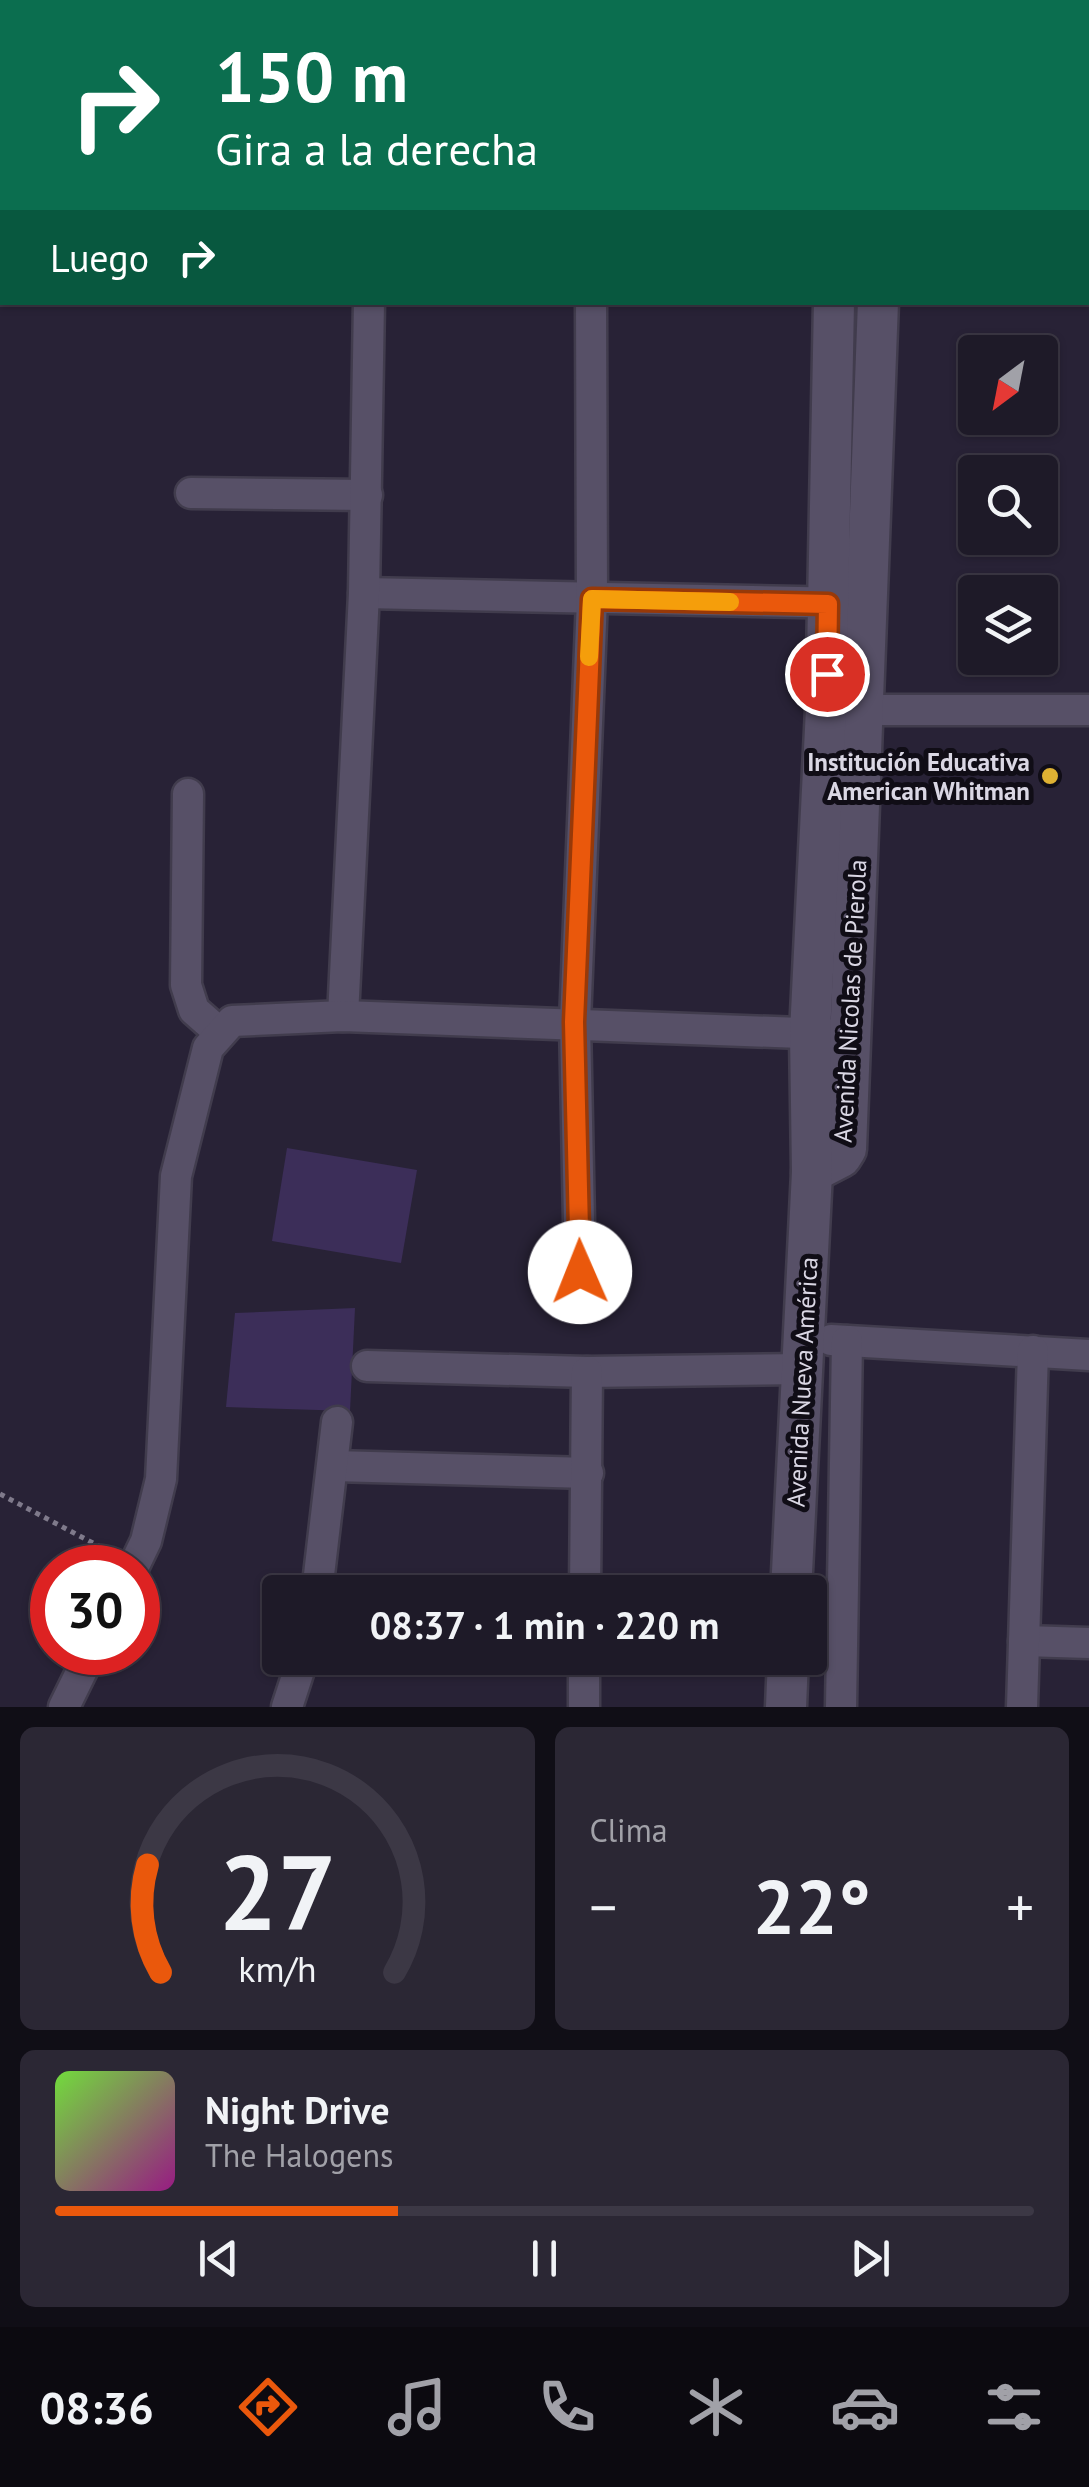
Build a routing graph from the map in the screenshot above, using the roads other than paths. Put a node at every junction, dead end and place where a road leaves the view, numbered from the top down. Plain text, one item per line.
1 (369, 305) edge
2 (591, 305) edge
3 (834, 305) edge
4 (878, 305) edge
5 (191, 493) dead end
6 (366, 496) junction
7 (364, 593) junction
8 (592, 599) junction
9 (848, 603) junction
10 (845, 710) junction
11 (1089, 710) edge
12 (188, 794) dead end
13 (343, 1016) junction
14 (574, 1022) junction
15 (219, 1032) junction
16 (810, 1033) junction
17 (850, 1035) junction
18 (812, 1172) junction
19 (580, 1272) dead end
20 (848, 1341) junction
21 (1033, 1351) junction
22 (803, 1354) junction
23 (1089, 1355) edge
24 (367, 1366) dead end
25 (587, 1372) junction
26 (337, 1422) dead end
27 (334, 1466) junction
28 (588, 1473) junction
29 (142, 1545) edge
30 (320, 1575) edge
31 (585, 1575) edge
32 (792, 1575) edge
33 (1024, 1641) junction
34 (1089, 1643) edge
35 (80, 1675) edge
36 (297, 1675) edge
37 (584, 1675) edge
38 (787, 1675) edge
39 (64, 1707) edge
40 (287, 1707) edge
41 (584, 1707) edge
42 (786, 1707) edge
43 (841, 1707) edge
44 (1022, 1707) edge

1 - 6 street
2 - 8 street
3 - 9 street, Avenida Nicolas de Pierola
4 - 9 street, Avenida Nicolas de Pierola
5 - 6 street
6 - 7 street
7 - 8 street
7 - 13 street
8 - 9 street
8 - 14 street
9 - 10 street, Avenida Nicolas de Pierola
10 - 11 street
10 - 16 street, Avenida Nicolas de Pierola
10 - 17 street, Avenida Nicolas de Pierola
12 - 15 street
13 - 14 street
13 - 15 street
14 - 16 street
14 - 19 street
15 - 29 street
16 - 17 street
16 - 18 street, Avenida Nicolas de Pierola
17 - 18 street, Avenida Nicolas de Pierola
18 - 22 street, Avenida Nueva América
20 - 21 street
20 - 22 street
20 - 43 street
21 - 23 street
21 - 33 street
22 - 25 street
22 - 32 street, Avenida Nueva América
24 - 25 street
25 - 28 street
26 - 27 street
27 - 28 street
27 - 30 street
28 - 31 street
33 - 34 street
33 - 44 street
35 - 39 street
36 - 40 street
37 - 41 street
38 - 42 street

